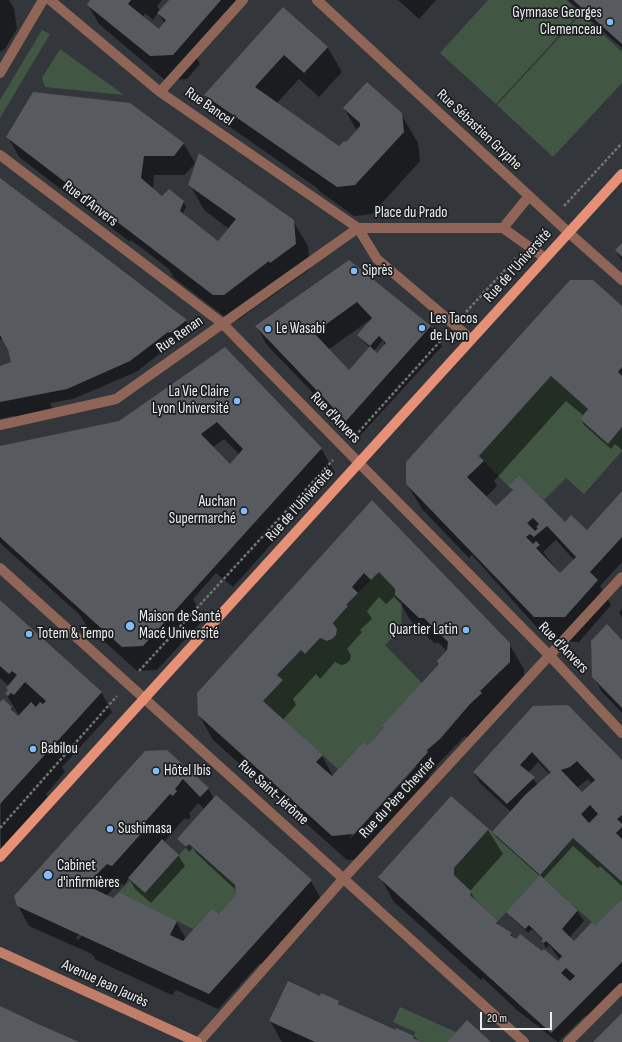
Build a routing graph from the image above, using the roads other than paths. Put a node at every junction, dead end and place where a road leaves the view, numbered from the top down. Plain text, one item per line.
1 (43, 0) edge
2 (50, 0) edge
3 (243, 0) edge
4 (317, 0) edge
5 (0, 73) edge
6 (160, 92) junction
7 (0, 155) edge
8 (622, 174) edge
9 (529, 196) junction
10 (358, 228) junction
11 (503, 228) junction
12 (568, 232) junction
13 (545, 258) junction
14 (622, 280) edge
15 (222, 323) junction
16 (471, 339) junction
17 (0, 425) edge
18 (358, 463) junction
19 (0, 568) edge
20 (622, 577) edge
21 (550, 656) junction
22 (145, 698) junction
23 (622, 733) edge
24 (0, 857) edge
25 (344, 878) junction
26 (0, 952) edge
27 (622, 988) edge
28 (198, 1042) edge
29 (524, 1042) edge
30 (568, 1042) edge

1 - 5 street
2 - 6 street, Rue Bancel
3 - 6 street
4 - 9 street, Rue Sébastien Gryphe
6 - 10 street, Rue Bancel
7 - 15 street, Rue d'Anvers
8 - 12 main road, Rue de l'Université
9 - 11 street
9 - 12 street, Rue Sébastien Gryphe
10 - 11 street, Place du Prado
10 - 15 street, Rue Renan
10 - 16 street, Place du Prado
11 - 13 street
12 - 13 main road, Rue de l'Université
12 - 14 street, Rue Sébastien Gryphe
13 - 16 main road, Rue de l'Université
15 - 17 street, Rue Renan
15 - 18 street, Rue d'Anvers
16 - 18 main road, Rue de l'Université
18 - 21 street, Rue d'Anvers
18 - 22 main road, Rue de l'Université
19 - 22 street, Rue Saint-Jérôme
20 - 21 street, Rue du Père Chevrier
21 - 23 street, Rue d'Anvers
21 - 25 street, Rue du Père Chevrier
22 - 24 main road, Rue de l'Université
22 - 25 street, Rue Saint-Jérôme
25 - 28 street, Rue du Père Chevrier
25 - 29 street, Rue Saint-Jérôme
26 - 28 main road, Avenue Jean Jaurès
27 - 30 street

